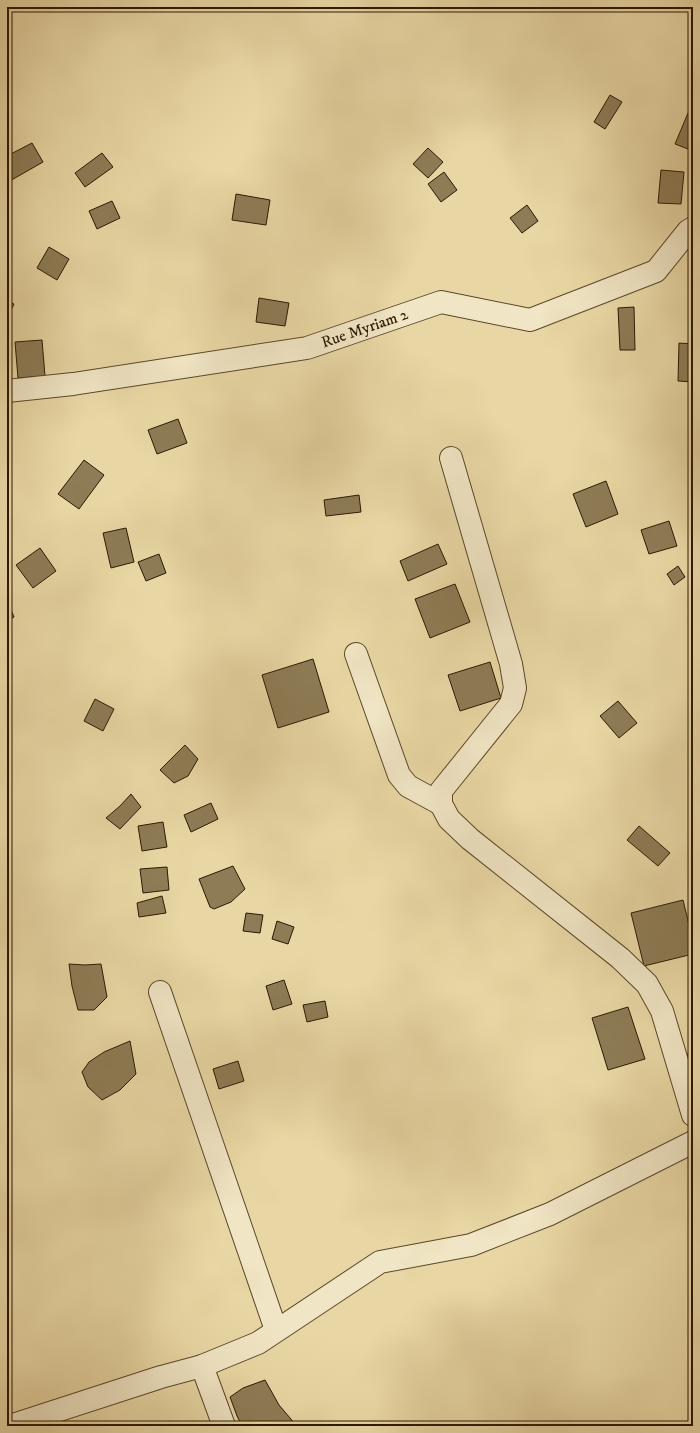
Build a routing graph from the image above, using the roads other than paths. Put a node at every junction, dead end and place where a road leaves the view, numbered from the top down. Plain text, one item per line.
1 (693, 228) edge
2 (7, 391) edge
3 (451, 458) dead end
4 (356, 654) dead end
5 (441, 804) junction
6 (160, 992) dead end
7 (693, 1114) edge
8 (693, 1142) edge
9 (276, 1330) junction
10 (202, 1366) junction
11 (10, 1426) edge
12 (224, 1426) edge

1 - 2 street, Rue Myriam 2
3 - 5 street
4 - 5 street
5 - 7 street
6 - 9 street
8 - 9 street
9 - 10 street
10 - 11 street
10 - 12 street

